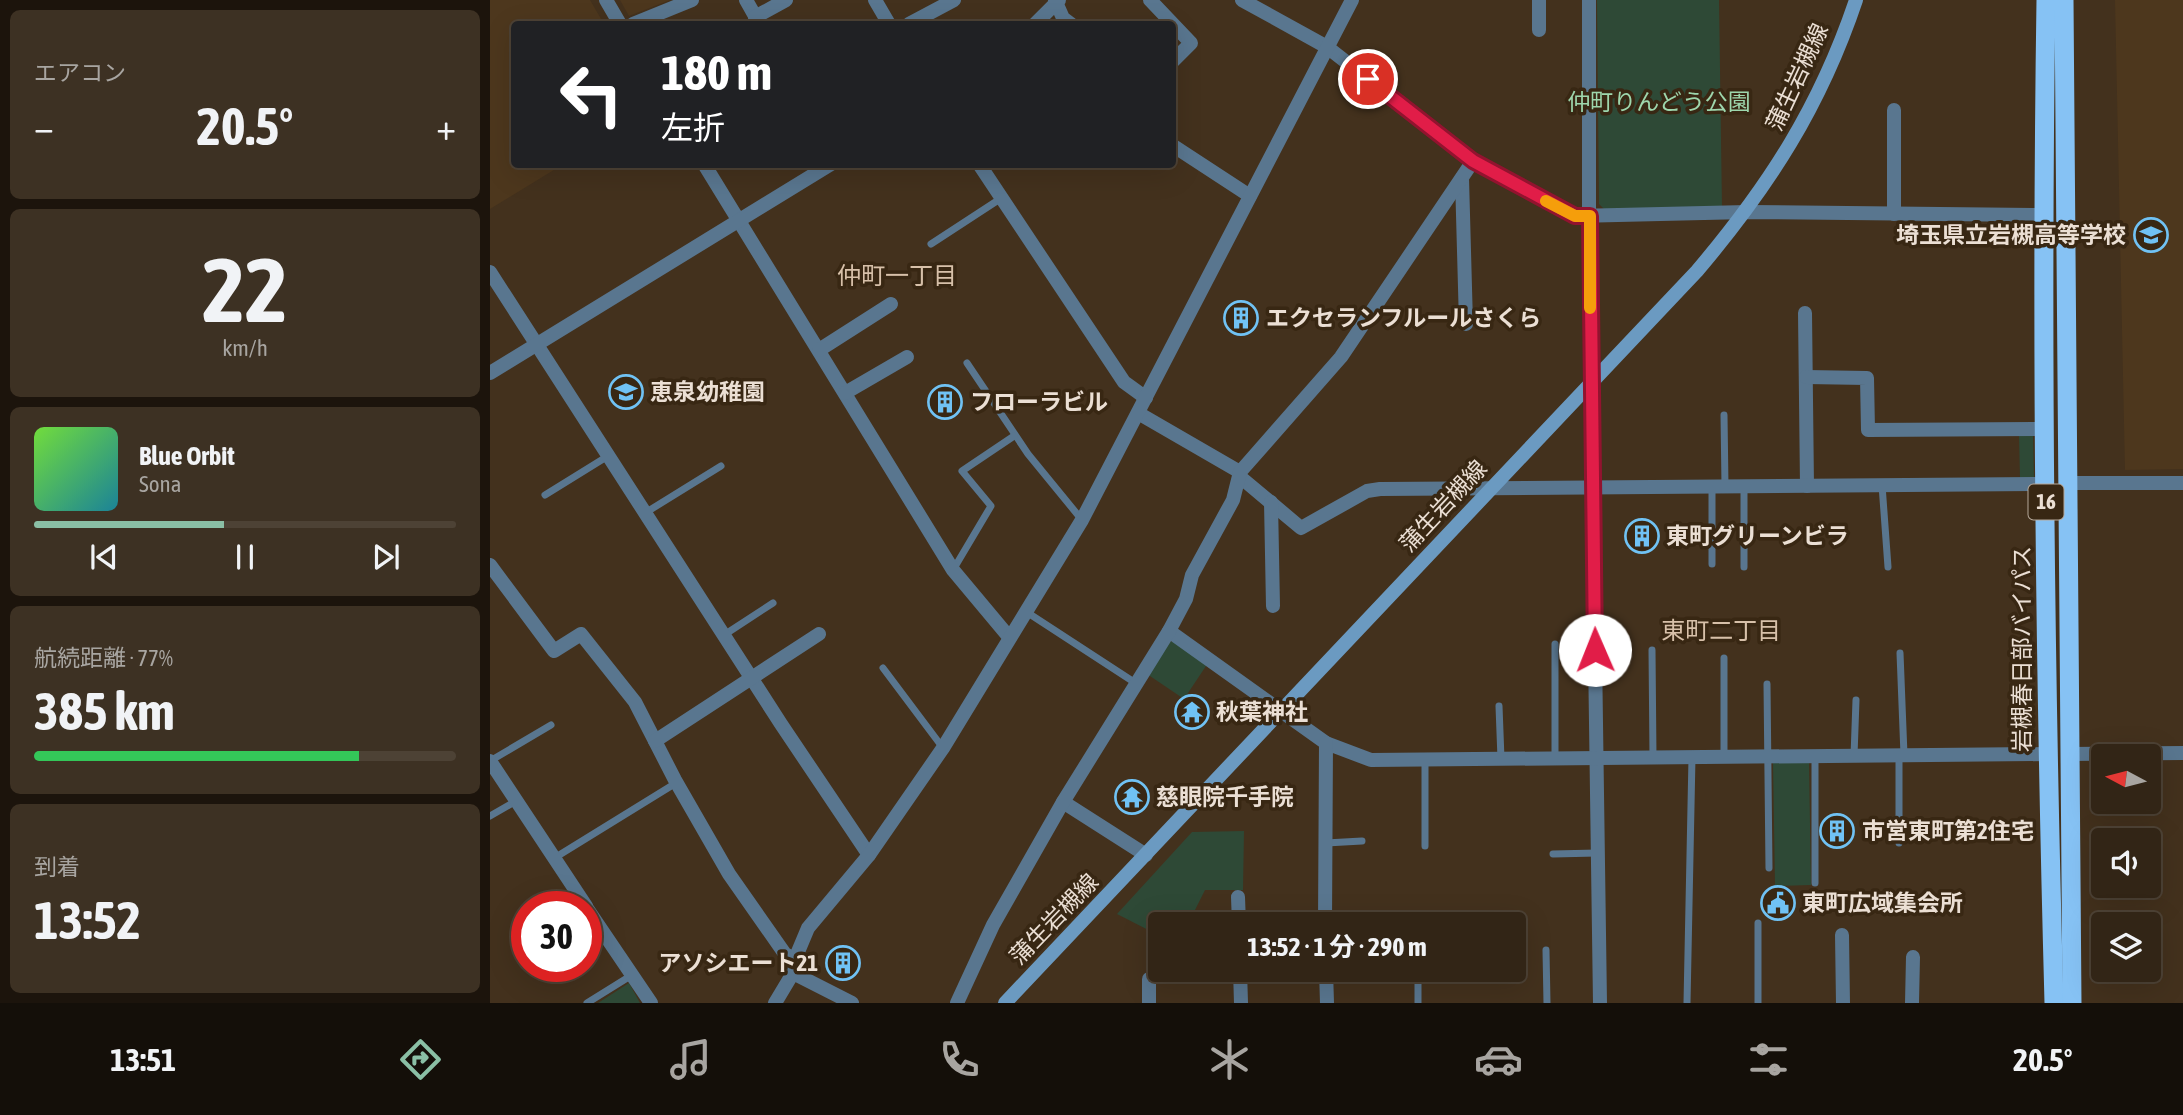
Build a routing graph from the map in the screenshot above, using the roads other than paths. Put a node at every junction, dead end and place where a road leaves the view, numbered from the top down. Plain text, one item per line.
1 (606, 0) edge
2 (692, 0) edge
3 (746, 0) edge
4 (786, 0) edge
5 (875, 0) edge
6 (954, 0) edge
7 (1150, 0) edge
8 (1242, 0) edge
9 (1352, 0) edge
10 (1539, 0) edge
11 (1589, 0) edge
12 (1856, 0) edge
13 (2046, 0) edge
14 (2064, 0) edge
15 (1057, 1) edge
16 (618, 21) edge
17 (640, 21) edge
18 (757, 21) edge
19 (887, 21) edge
20 (915, 21) edge
21 (1038, 21) edge
22 (1067, 21) edge
23 (1170, 21) edge
24 (1176, 27) edge
25 (1539, 30) dead end
26 (1327, 47) junction
27 (1176, 58) edge
28 (1894, 110) dead end
29 (1176, 148) edge
30 (1473, 161) junction
31 (706, 168) edge
32 (825, 168) edge
33 (982, 168) edge
34 (1462, 178) junction
35 (1250, 196) junction
36 (1003, 197) junction
37 (1747, 212) junction
38 (1894, 214) junction
39 (2043, 215) junction
40 (1590, 216) junction
41 (740, 223) junction
42 (931, 244) dead end
43 (490, 272) edge
44 (891, 304) dead end
45 (1805, 313) dead end
46 (1466, 324) dead end
47 (536, 343) junction
48 (819, 350) junction
49 (907, 357) dead end
50 (967, 363) dead end
51 (490, 373) edge
52 (1806, 377) junction
53 (1591, 383) junction
54 (845, 393) junction
55 (1146, 398) junction
56 (1138, 413) junction
57 (1724, 415) dead end
58 (2046, 429) junction
59 (1014, 436) junction
60 (608, 456) junction
61 (721, 466) dead end
62 (1240, 474) junction
63 (2183, 482) edge
64 (2056, 484) junction
65 (1882, 485) junction
66 (1807, 486) junction
67 (1719, 487) junction
68 (1745, 487) junction
69 (1492, 488) junction
70 (1593, 488) junction
71 (545, 495) dead end
72 (1271, 502) junction
73 (645, 513) junction
74 (1082, 520) junction
75 (1712, 564) dead end
76 (490, 565) edge
77 (1744, 566) dead end
78 (1888, 567) dead end
79 (953, 570) junction
80 (773, 603) dead end
81 (1273, 606) dead end
82 (1025, 611) junction
83 (1169, 631) junction
84 (819, 634) dead end
85 (724, 635) junction
86 (1009, 638) junction
87 (1555, 644) dead end
88 (1653, 650) dead end
89 (1900, 653) dead end
90 (1724, 658) dead end
91 (883, 668) dead end
92 (750, 677) junction
93 (1137, 684) junction
94 (1767, 684) dead end
95 (1856, 699) dead end
96 (1499, 706) dead end
97 (1283, 712) junction
98 (551, 725) dead end
99 (655, 741) junction
100 (1326, 743) junction
101 (943, 748) junction
102 (2183, 753) edge
103 (2047, 754) junction
104 (2069, 754) junction
105 (1902, 755) junction
106 (1815, 756) junction
107 (1854, 756) junction
108 (1692, 757) junction
109 (1724, 757) junction
110 (1767, 757) junction
111 (1597, 758) junction
112 (1653, 758) junction
113 (1502, 759) junction
114 (1555, 759) junction
115 (1425, 760) junction
116 (490, 761) edge
117 (677, 783) junction
118 (516, 800) junction
119 (1063, 802) junction
120 (490, 816) edge
121 (1362, 841) dead end
122 (1326, 843) junction
123 (1899, 843) dead end
124 (1425, 846) dead end
125 (1598, 853) junction
126 (1553, 854) dead end
127 (869, 855) junction
128 (1146, 855) junction
129 (556, 857) junction
130 (1769, 868) dead end
131 (1815, 883) dead end
132 (576, 891) edge
133 (1238, 897) dead end
134 (1239, 912) edge
135 (1325, 912) edge
136 (1758, 923) dead end
137 (602, 931) edge
138 (1842, 935) dead end
139 (1546, 950) dead end
140 (1913, 957) dead end
141 (794, 966) junction
142 (632, 975) junction
143 (1149, 982) edge
144 (1240, 982) edge
145 (1326, 982) edge
146 (1418, 982) edge
147 (587, 1003) edge
148 (651, 1003) edge
149 (775, 1003) edge
150 (852, 1003) edge
151 (957, 1003) edge
152 (1005, 1003) edge
153 (1149, 1003) edge
154 (1241, 1003) edge
155 (1327, 1003) edge
156 (1418, 1003) edge
157 (1547, 1003) edge
158 (1600, 1003) edge
159 (1687, 1003) edge
160 (1758, 1003) edge
161 (1843, 1003) edge
162 (1912, 1003) edge
163 (2054, 1003) edge
164 (2072, 1003) edge

1 - 16 street
2 - 17 street
3 - 18 street
4 - 18 street
5 - 19 street
6 - 20 street
7 - 23 street
8 - 26 street
9 - 26 street
10 - 25 street
11 - 40 street
12 - 37 main road, 蒲生岩槻線
13 - 39 highway, 岩槻春日部バイパス / 16
14 - 64 highway, 岩槻春日部バイパス / 16
15 - 21 street
15 - 22 street
24 - 27 street
26 - 30 street
26 - 35 street
28 - 38 street
29 - 35 street
30 - 34 street
30 - 40 street
31 - 41 street
32 - 41 street
33 - 36 street
34 - 46 street
34 - 62 street
35 - 55 street
36 - 42 lane
36 - 55 street
37 - 38 street
37 - 40 street
37 - 53 main road, 蒲生岩槻線
38 - 39 street
39 - 58 highway, 岩槻春日部バイパス / 16
40 - 53 street
41 - 47 street
41 - 48 street
43 - 47 street
44 - 48 street
45 - 52 street
47 - 51 street
47 - 60 street
48 - 54 street
49 - 54 street
50 - 59 lane
52 - 58 street
52 - 66 street
53 - 69 main road, 蒲生岩槻線
53 - 70 street
54 - 79 street
55 - 56 street
56 - 62 street
56 - 74 street
57 - 67 lane
58 - 64 highway, 岩槻春日部バイパス / 16
59 - 74 lane
59 - 79 lane
60 - 71 lane
60 - 73 street
61 - 73 lane
62 - 72 street
62 - 83 street
63 - 64 street
64 - 65 street
64 - 103 highway, 岩槻春日部バイパス / 16
64 - 104 highway, 岩槻春日部バイパス / 16
65 - 66 street
65 - 78 lane
66 - 68 street
67 - 68 street
67 - 70 street
67 - 75 lane
68 - 77 lane
69 - 70 street
69 - 72 street
69 - 97 main road, 蒲生岩槻線
70 - 111 street
72 - 81 street
73 - 85 street
74 - 82 street
76 - 99 street
79 - 86 street
80 - 85 lane
82 - 86 street
82 - 93 lane
83 - 93 street
83 - 97 street
84 - 92 street
85 - 92 street
86 - 101 street
87 - 114 lane
88 - 112 lane
89 - 105 lane
90 - 109 lane
91 - 101 lane
92 - 99 street
92 - 127 street
93 - 119 street
94 - 110 lane
95 - 107 lane
96 - 113 lane
97 - 100 street
97 - 128 main road, 蒲生岩槻線
98 - 116 lane
99 - 117 street
100 - 115 street
100 - 122 street
101 - 127 street
102 - 104 street
103 - 105 street
103 - 163 highway, 岩槻春日部バイパス / 16
104 - 164 highway, 岩槻春日部バイパス / 16
105 - 107 street
105 - 123 lane
106 - 107 street
106 - 110 street
106 - 131 lane
108 - 109 street
108 - 112 street
108 - 159 lane
109 - 110 street
110 - 130 lane
111 - 112 street
111 - 114 street
111 - 125 street
113 - 114 street
113 - 115 street
115 - 124 lane
116 - 118 street
117 - 129 lane
117 - 141 street
118 - 120 lane
118 - 129 street
119 - 128 street
119 - 151 street
121 - 122 lane
122 - 135 street
125 - 126 lane
125 - 158 street
127 - 141 street
128 - 152 main road, 蒲生岩槻線
129 - 132 street
133 - 134 street
136 - 160 lane
137 - 142 street
138 - 161 street
139 - 157 lane
140 - 162 street
141 - 149 street
141 - 150 street
142 - 147 lane
142 - 148 street
143 - 153 street
144 - 154 street
145 - 155 street
146 - 156 lane

